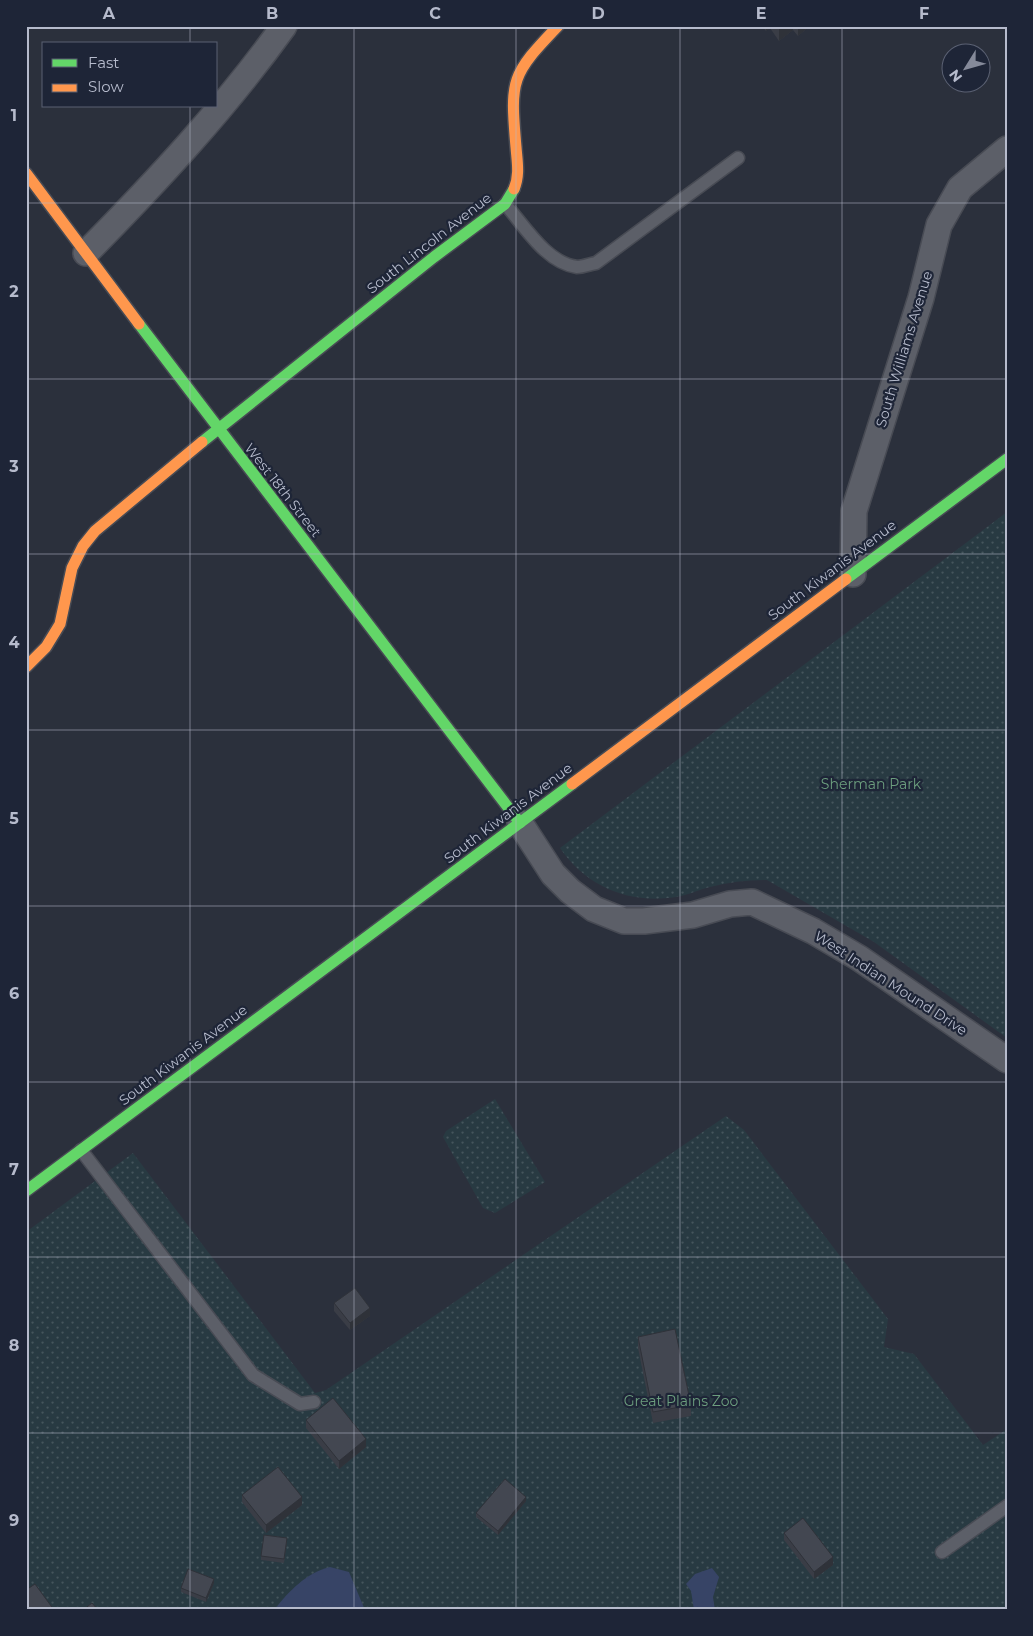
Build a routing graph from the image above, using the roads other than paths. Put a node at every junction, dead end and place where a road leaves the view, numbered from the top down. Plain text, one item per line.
1 (284, 26) edge
2 (558, 26) edge
3 (1007, 149) edge
4 (738, 158) dead end
5 (26, 173) edge
6 (505, 204) junction
7 (86, 253) junction
8 (218, 429) junction
9 (1007, 459) edge
10 (853, 574) junction
11 (26, 668) edge
12 (520, 822) junction
13 (1007, 1060) edge
14 (81, 1150) junction
15 (26, 1191) edge
16 (314, 1402) dead end
17 (1007, 1506) edge
18 (942, 1552) dead end

1 - 7 street
2 - 6 street, South Lincoln Avenue
3 - 10 street, South Williams Avenue
4 - 6 lane
5 - 7 street, West 18th Street
6 - 8 street, South Lincoln Avenue
7 - 8 street, West 18th Street
8 - 11 street
8 - 12 street, West 18th Street
9 - 10 street, South Kiwanis Avenue
10 - 12 street, South Kiwanis Avenue
12 - 13 street, West Indian Mound Drive
12 - 14 street, South Kiwanis Avenue
14 - 15 street, South Kiwanis Avenue
14 - 16 lane
17 - 18 lane

